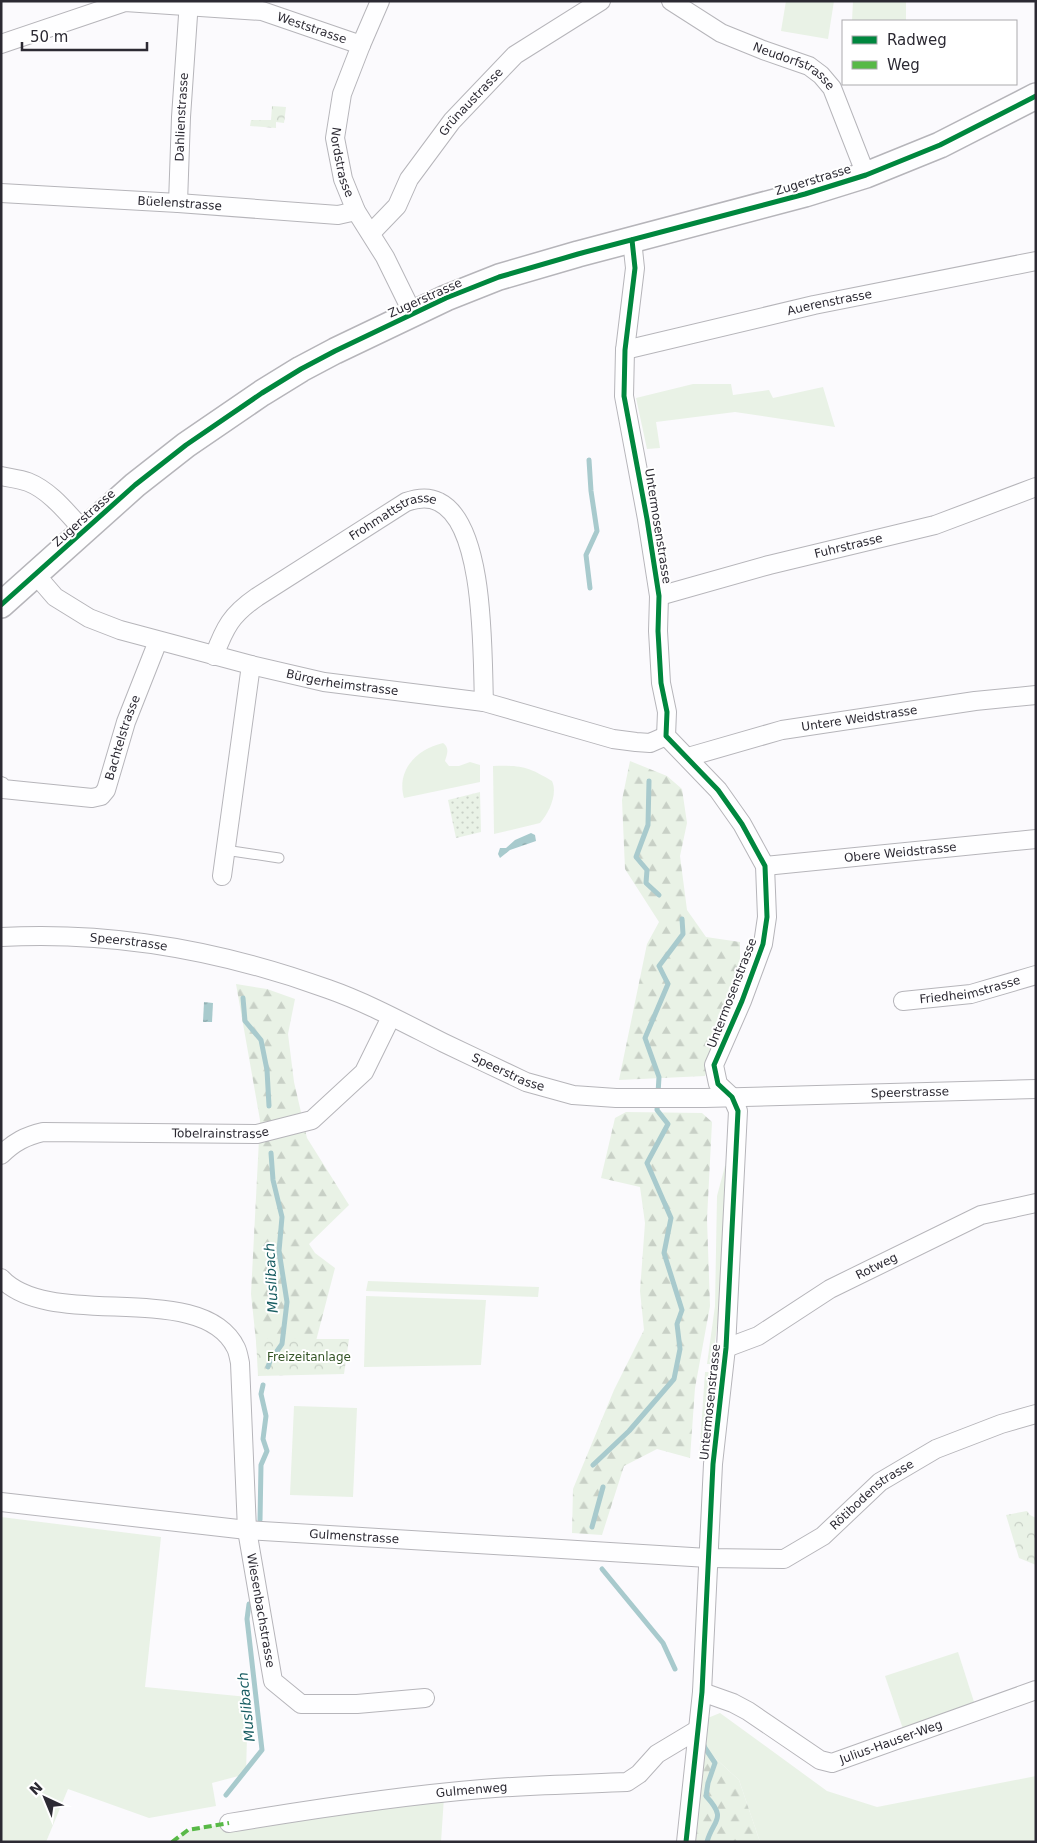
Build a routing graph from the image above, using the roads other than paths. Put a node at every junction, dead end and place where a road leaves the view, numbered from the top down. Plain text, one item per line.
1 (380, 1) edge
2 (601, 1) edge
3 (671, 1) edge
4 (189, 4) edge
5 (1, 44) edge
6 (361, 45) junction
7 (1036, 96) edge
8 (866, 175) junction
9 (1, 193) edge
10 (178, 202) junction
11 (356, 211) junction
12 (371, 233) junction
13 (632, 240) junction
14 (1036, 261) edge
15 (413, 314) junction
16 (625, 350) junction
17 (1, 476) edge
18 (1036, 487) edge
19 (84, 531) junction
20 (36, 575) junction
21 (659, 596) junction
22 (1, 604) edge
23 (158, 641) junction
24 (214, 656) junction
25 (251, 666) junction
26 (1036, 695) edge
27 (484, 702) junction
28 (666, 736) junction
29 (688, 757) junction
30 (1, 786) edge
31 (1036, 839) edge
32 (225, 850) junction
33 (279, 858) dead end
34 (765, 866) junction
35 (222, 876) dead end
36 (1, 937) edge
37 (1036, 975) edge
38 (903, 1001) dead end
39 (391, 1017) junction
40 (1036, 1089) edge
41 (732, 1097) junction
42 (1, 1155) edge
43 (1036, 1203) edge
44 (1, 1278) edge
45 (726, 1348) junction
46 (1036, 1414) edge
47 (1, 1502) edge
48 (247, 1530) junction
49 (708, 1558) junction
50 (1036, 1690) edge
51 (702, 1692) junction
52 (425, 1698) dead end
53 (697, 1730) junction
54 (230, 1823) dead end
55 (686, 1842) edge

1 - 6 street, Nordstrasse
2 - 12 street, Grünaustrasse
3 - 8 street, Neudorfstrasse
4 - 5 street, Weststrasse
4 - 6 street, Weststrasse
4 - 10 street, Dahlienstrasse
6 - 11 street, Nordstrasse
7 - 8 main road, Zugerstrasse
8 - 13 main road, Zugerstrasse
9 - 10 street, Büelenstrasse
10 - 11 street, Büelenstrasse
11 - 12 street, Nordstrasse
12 - 15 street, Nordstrasse
13 - 15 main road, Zugerstrasse
13 - 16 street, Untermosenstrasse
14 - 16 street, Auerenstrasse
15 - 19 main road, Zugerstrasse
16 - 21 street, Untermosenstrasse
17 - 19 street
18 - 21 street, Fuhrstrasse
19 - 20 main road, Zugerstrasse
20 - 22 main road, Zugerstrasse
20 - 23 street, Bürgerheimstrasse
21 - 28 street, Untermosenstrasse
23 - 24 street, Bürgerheimstrasse
23 - 30 street, Bachtelstrasse
24 - 25 street, Bürgerheimstrasse
24 - 27 street, Frohmattstrasse
25 - 27 street, Bürgerheimstrasse
25 - 32 street
26 - 29 street, Untere Weidstrasse
27 - 28 street, Bürgerheimstrasse
28 - 29 street, Untermosenstrasse
29 - 34 street, Untermosenstrasse
31 - 34 street, Obere Weidstrasse
32 - 33 lane
32 - 35 street
34 - 41 street, Untermosenstrasse
36 - 39 street, Speerstrasse
37 - 38 street, Friedheimstrasse
39 - 41 street, Speerstrasse
39 - 42 street, Tobelrainstrasse
40 - 41 street, Speerstrasse
41 - 45 street, Untermosenstrasse
43 - 45 street, Rotweg
44 - 48 street
45 - 49 street, Untermosenstrasse
46 - 49 street, Rötibodenstrasse
47 - 48 street, Gulmenstrasse
48 - 49 street, Gulmenstrasse
48 - 52 street, Wiesenbachstrasse
49 - 51 street, Untermosenstrasse
50 - 51 street, Julius-Hauser-Weg
51 - 53 street, Untermosenstrasse
53 - 54 street, Gulmenweg
53 - 55 street, Untermosenstrasse

